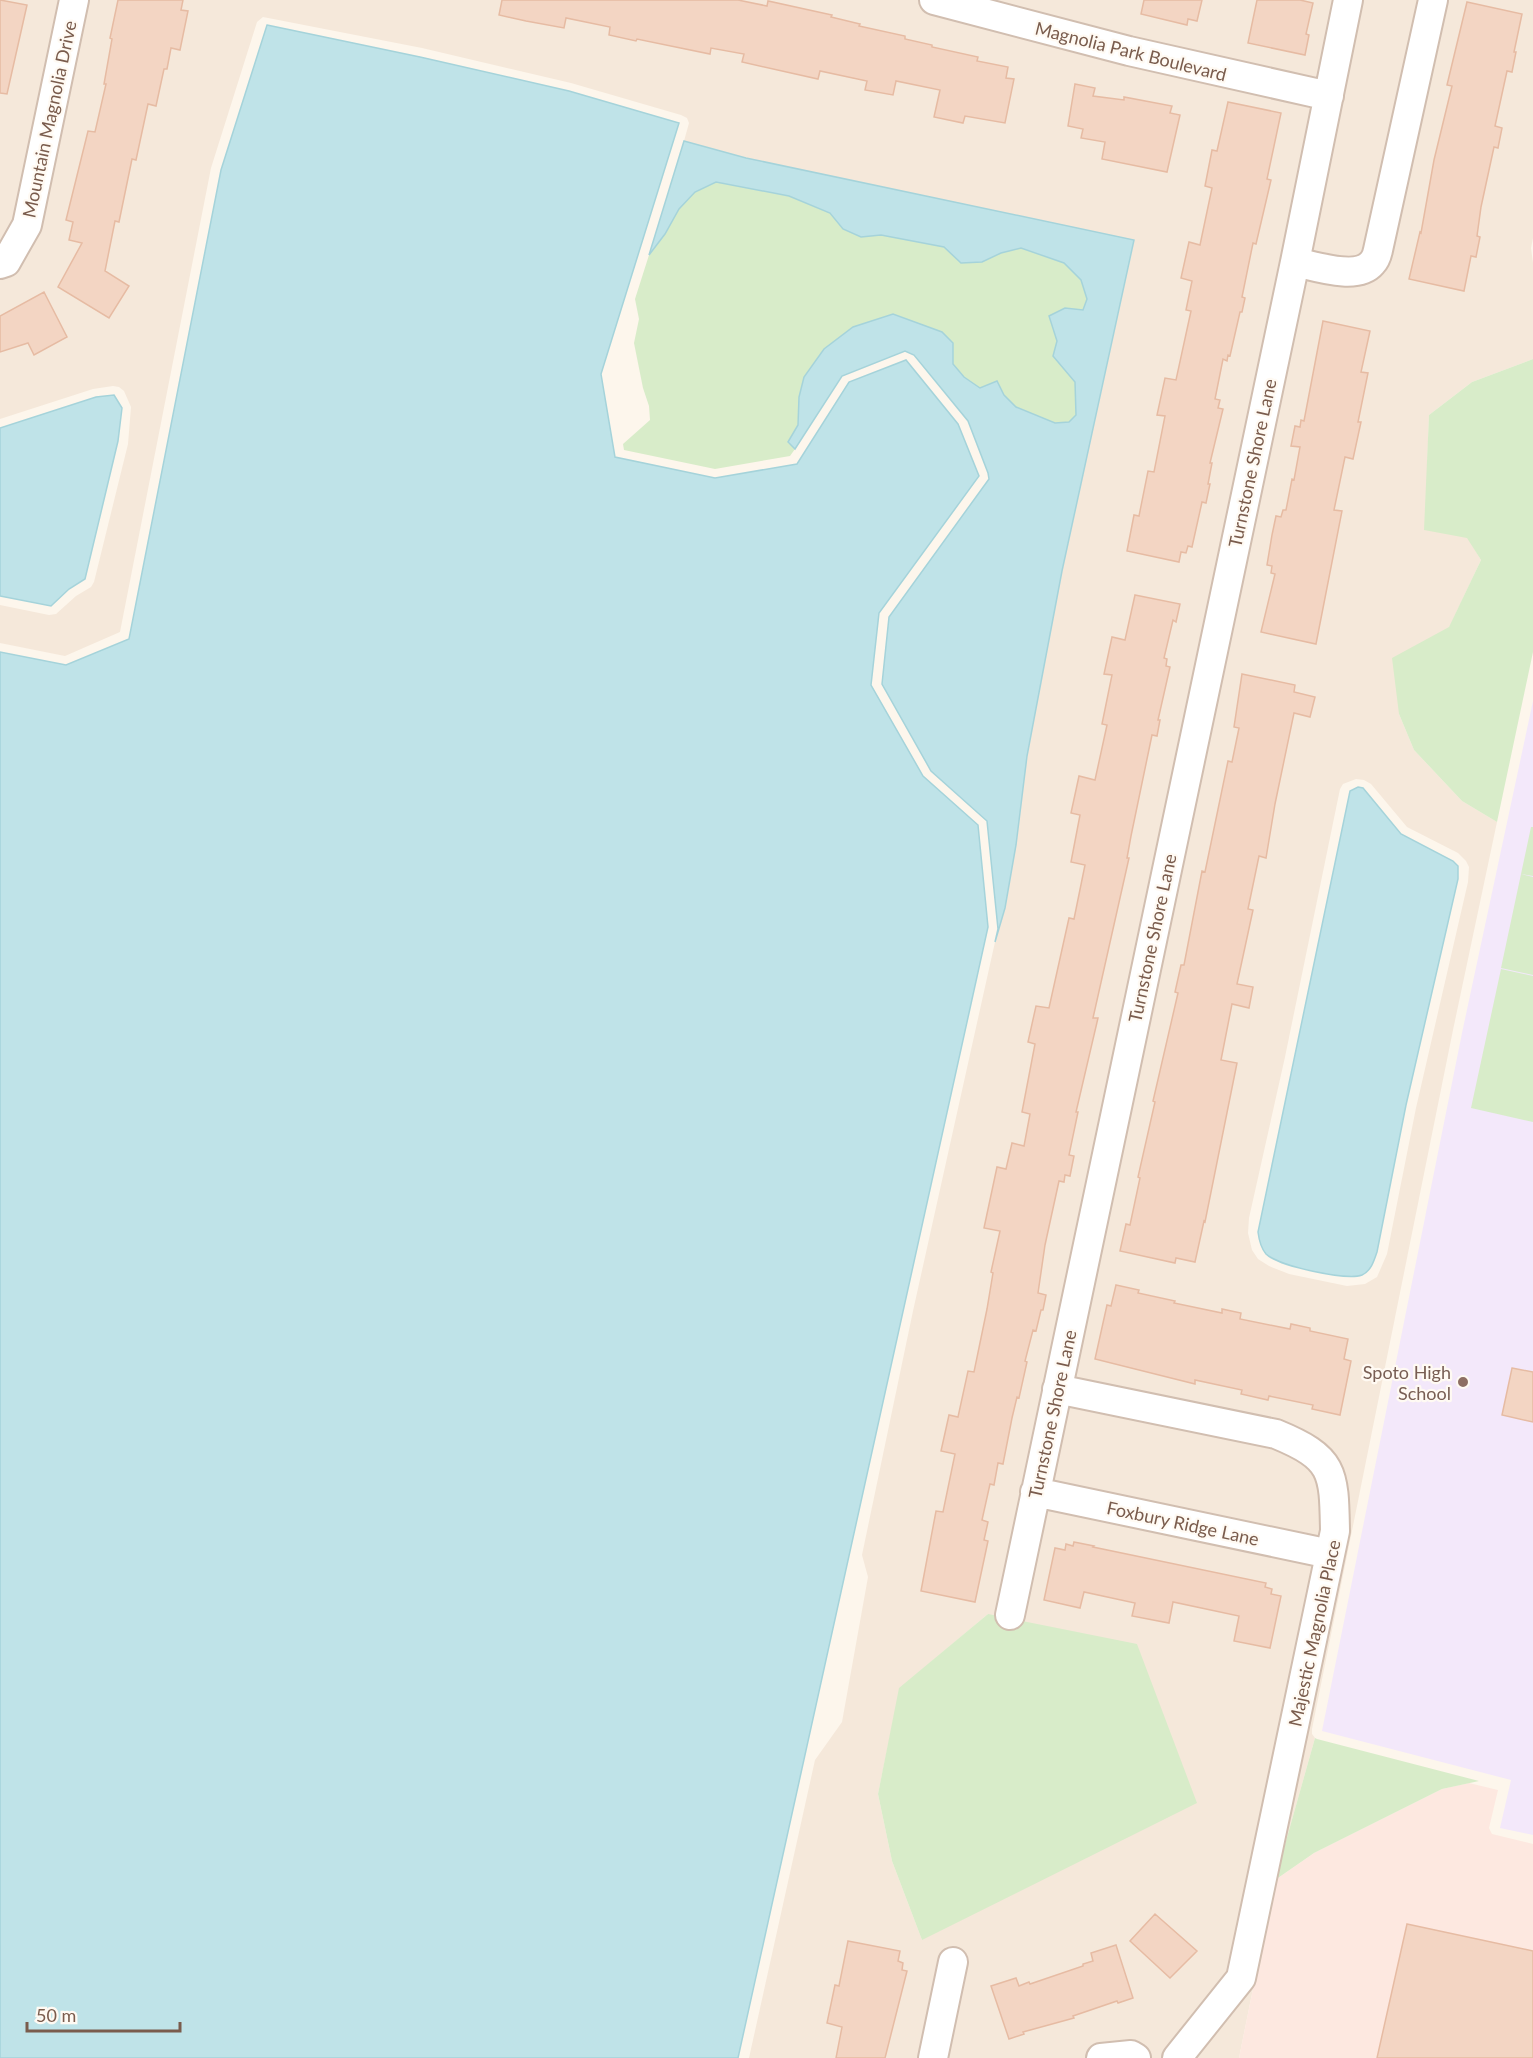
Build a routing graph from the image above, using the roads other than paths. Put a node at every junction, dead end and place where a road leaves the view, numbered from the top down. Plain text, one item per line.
1 (74, 0) edge
2 (934, 0) edge
3 (1348, 0) edge
4 (1433, 0) edge
5 (1329, 96) junction
6 (1295, 262) junction
7 (0, 264) edge
8 (1057, 1389) junction
9 (1035, 1492) junction
10 (1330, 1554) junction
11 (1010, 1615) dead end
12 (953, 1962) dead end
13 (933, 2058) edge
14 (1101, 2058) edge
15 (1136, 2058) edge
16 (1177, 2058) edge

1 - 7 street, Mountain Magnolia Drive
2 - 5 street, Magnolia Park Boulevard
3 - 5 street, Turnstone Shore Lane
4 - 6 street
5 - 6 street, Turnstone Shore Lane
6 - 8 street, Turnstone Shore Lane
8 - 9 street, Turnstone Shore Lane
8 - 10 street, Majestic Magnolia Place
9 - 10 street, Foxbury Ridge Lane
9 - 11 street, Turnstone Shore Lane
10 - 16 street, Majestic Magnolia Place
12 - 13 street
14 - 15 street

